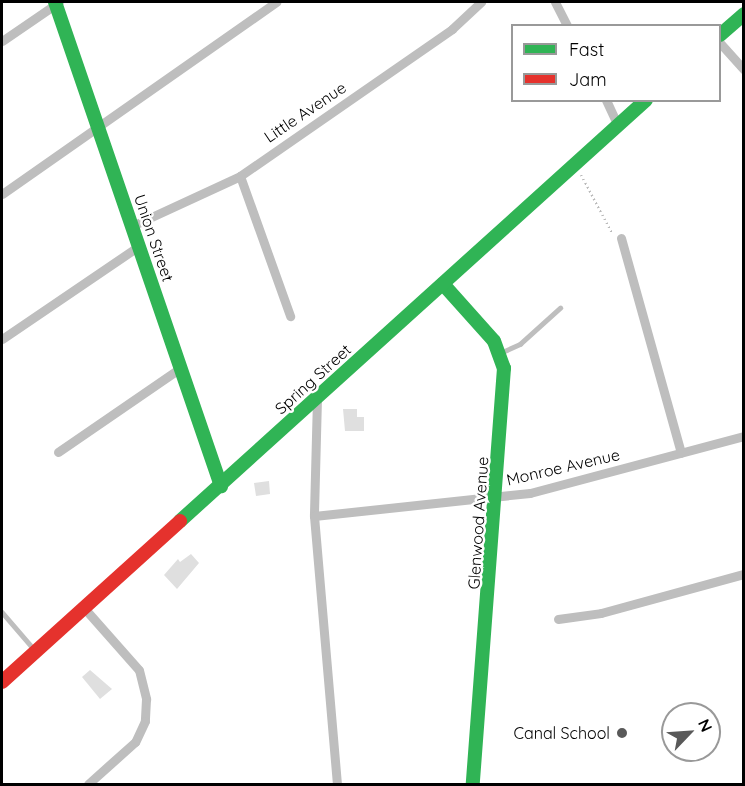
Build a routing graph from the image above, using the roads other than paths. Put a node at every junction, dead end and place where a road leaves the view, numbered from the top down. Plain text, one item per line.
1 (56, 2) edge
2 (276, 2) edge
3 (481, 2) edge
4 (555, 2) edge
5 (744, 14) edge
6 (566, 24) edge
7 (721, 34) edge
8 (2, 41) edge
9 (721, 44) edge
10 (744, 70) edge
11 (607, 102) edge
12 (644, 102) edge
13 (618, 126) junction
14 (98, 128) junction
15 (240, 176) junction
16 (2, 195) edge
17 (132, 226) junction
18 (621, 238) road end
19 (139, 246) junction
20 (443, 284) junction
21 (560, 308) dead end
22 (290, 316) dead end
23 (2, 339) edge
24 (500, 353) junction
25 (180, 368) junction
26 (317, 398) junction
27 (744, 436) edge
28 (58, 452) dead end
29 (681, 453) junction
30 (221, 486) junction
31 (497, 498) junction
32 (314, 516) junction
33 (744, 574) edge
34 (85, 609) junction
35 (2, 612) edge
36 (558, 620) dead end
37 (36, 651) junction
38 (2, 682) edge
39 (88, 784) edge
40 (337, 784) edge
41 (473, 784) edge

1 - 8 street
1 - 14 street, Union Street
2 - 14 street
3 - 15 street, Little Avenue
4 - 6 street
5 - 7 street
9 - 10 street
11 - 13 street
12 - 13 street, Spring Street
13 - 20 street, Spring Street
14 - 16 street
14 - 17 street, Union Street
15 - 17 street, Little Avenue
15 - 22 street
17 - 19 street, Union Street
18 - 29 street
19 - 23 street
19 - 25 street, Union Street
20 - 24 street
20 - 26 street, Spring Street
21 - 24 lane
24 - 31 street, Glenwood Avenue
25 - 28 street
25 - 30 street, Union Street
26 - 30 street, Spring Street
26 - 32 street
27 - 29 street, Monroe Avenue
29 - 31 street, Monroe Avenue
30 - 34 street, Spring Street
31 - 32 street, Monroe Avenue
31 - 41 street, Glenwood Avenue
32 - 40 street
33 - 36 street
34 - 37 street, Spring Street
34 - 39 street
35 - 37 lane
37 - 38 street, Spring Street

